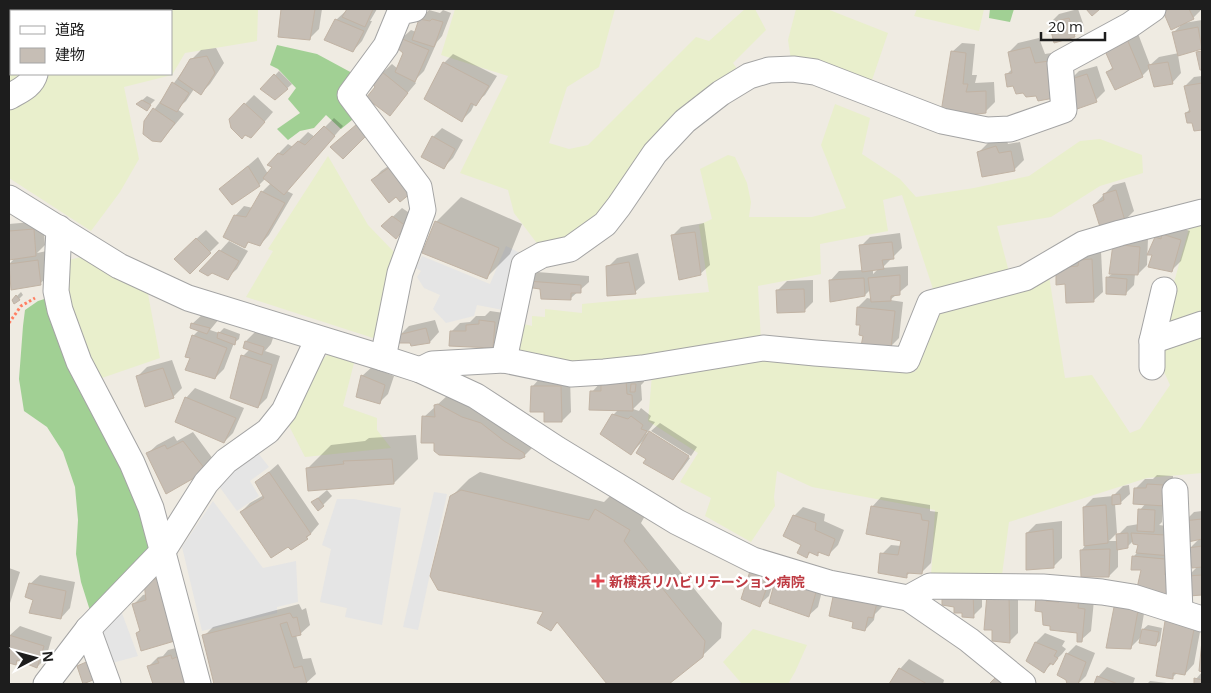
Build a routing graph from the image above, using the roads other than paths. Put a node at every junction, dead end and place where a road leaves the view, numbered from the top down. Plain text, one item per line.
1 (414, 9) edge
2 (1153, 9) edge
3 (35, 75) edge
4 (9, 97) edge
5 (9, 198) edge
6 (1202, 212) edge
7 (59, 228) junction
8 (1164, 290) dead end
9 (1202, 324) edge
10 (318, 339) junction
11 (1152, 341) junction
12 (382, 358) junction
13 (504, 360) junction
14 (1152, 367) dead end
15 (420, 370) junction
16 (1175, 490) dead end
17 (163, 550) junction
18 (908, 598) junction
19 (1191, 615) edge
20 (88, 629) junction
21 (46, 684) edge
22 (108, 684) edge
23 (198, 684) edge
24 (1023, 684) edge

1 - 12 street
2 - 13 street
3 - 4 street
5 - 7 street
6 - 13 street
7 - 10 street
7 - 17 street
8 - 11 street
9 - 11 street
10 - 12 street
10 - 17 street
11 - 14 street
12 - 15 street
13 - 15 street
15 - 18 street
16 - 19 street
17 - 20 street
17 - 23 street
18 - 19 street
18 - 24 street
20 - 21 street
20 - 22 street

